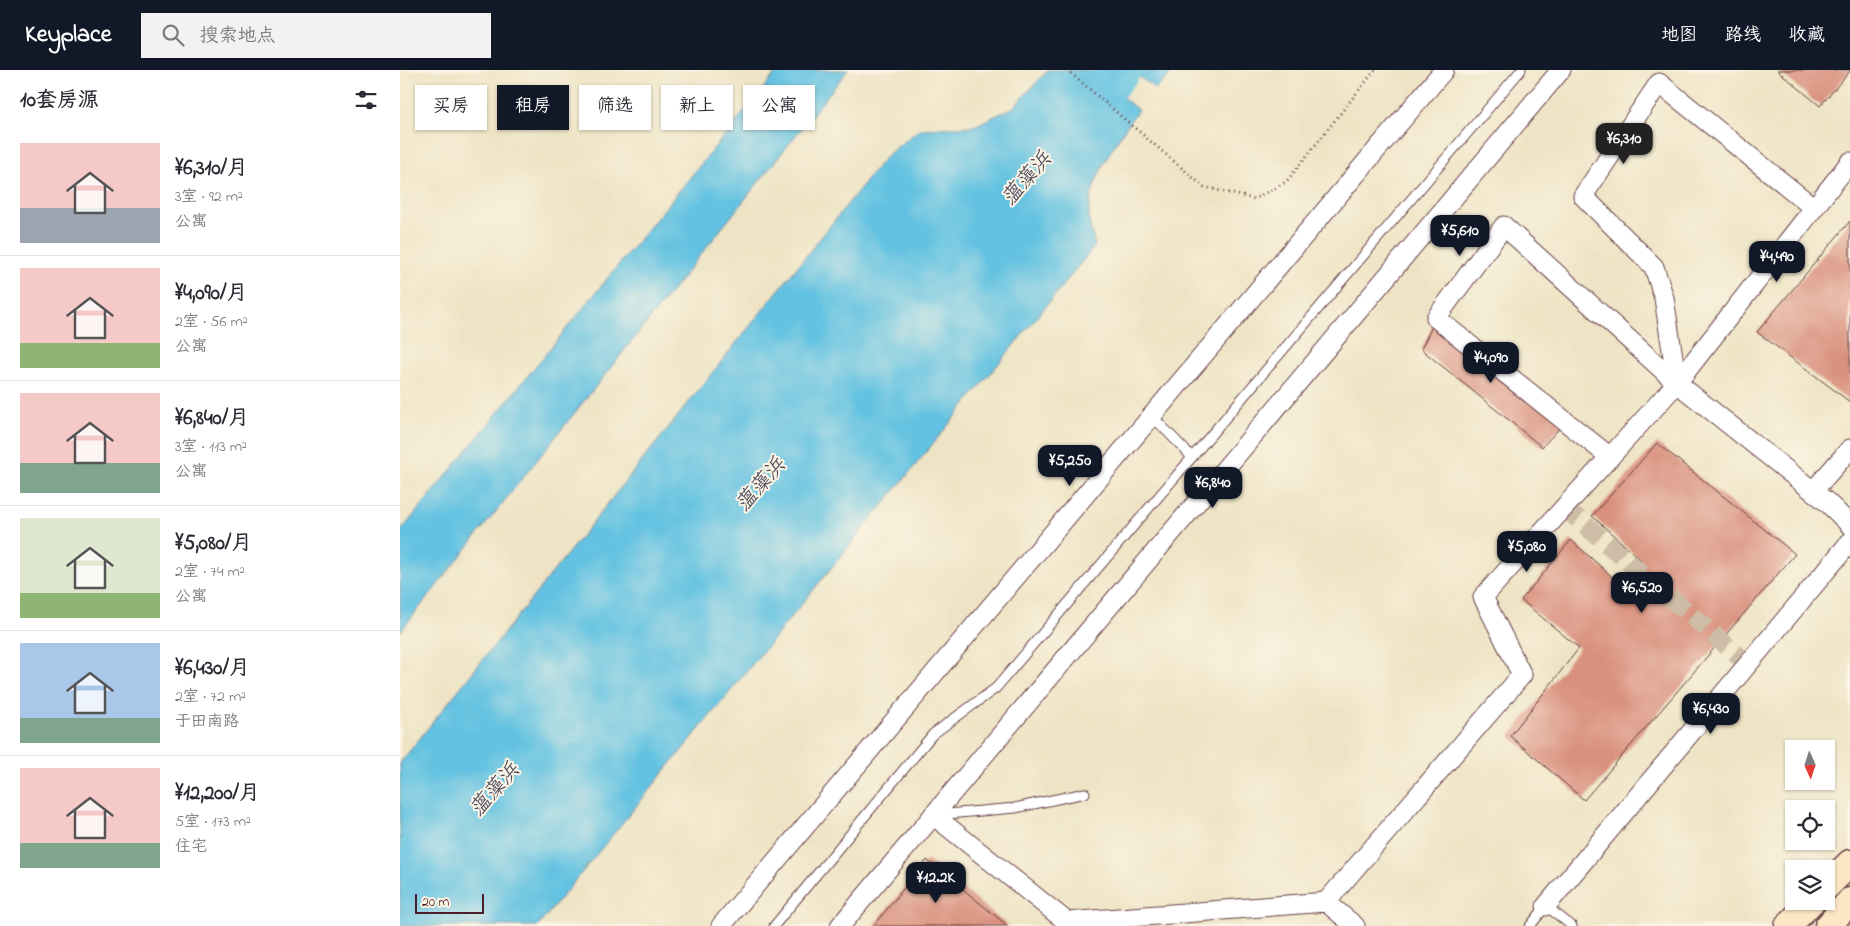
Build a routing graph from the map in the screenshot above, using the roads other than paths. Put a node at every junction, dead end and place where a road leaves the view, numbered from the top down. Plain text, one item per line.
1 (1444, 70) edge
2 (1521, 70) edge
3 (1561, 70) edge
4 (1850, 162) edge
5 (1814, 208) junction
6 (1677, 383) junction
7 (1152, 416) junction
8 (1850, 449) edge
9 (1192, 457) junction
10 (1610, 457) junction
11 (1813, 491) junction
12 (1850, 525) edge
13 (1850, 542) edge
14 (1085, 793) dead end
15 (934, 815) junction
16 (1850, 863) edge
17 (1835, 878) edge
18 (1850, 901) edge
19 (1326, 902) junction
20 (1546, 906) junction
21 (1803, 910) edge
22 (1067, 924) edge
23 (721, 926) edge
24 (774, 926) edge
25 (840, 926) edge
26 (1355, 926) edge
27 (1530, 926) edge
28 (1572, 926) edge
29 (1788, 926) edge
30 (1828, 926) edge

1 - 7 street
2 - 9 lane
3 - 15 street
4 - 5 street
5 - 6 street
5 - 6 street
6 - 10 street
6 - 10 street
6 - 11 street
7 - 9 lane
7 - 23 street
8 - 11 street
9 - 24 lane
10 - 19 street
11 - 12 street
13 - 20 street
14 - 15 lane
15 - 22 street
15 - 25 street
16 - 17 street
18 - 30 street
19 - 22 street
19 - 26 street
20 - 27 lane
20 - 28 lane
21 - 29 street

